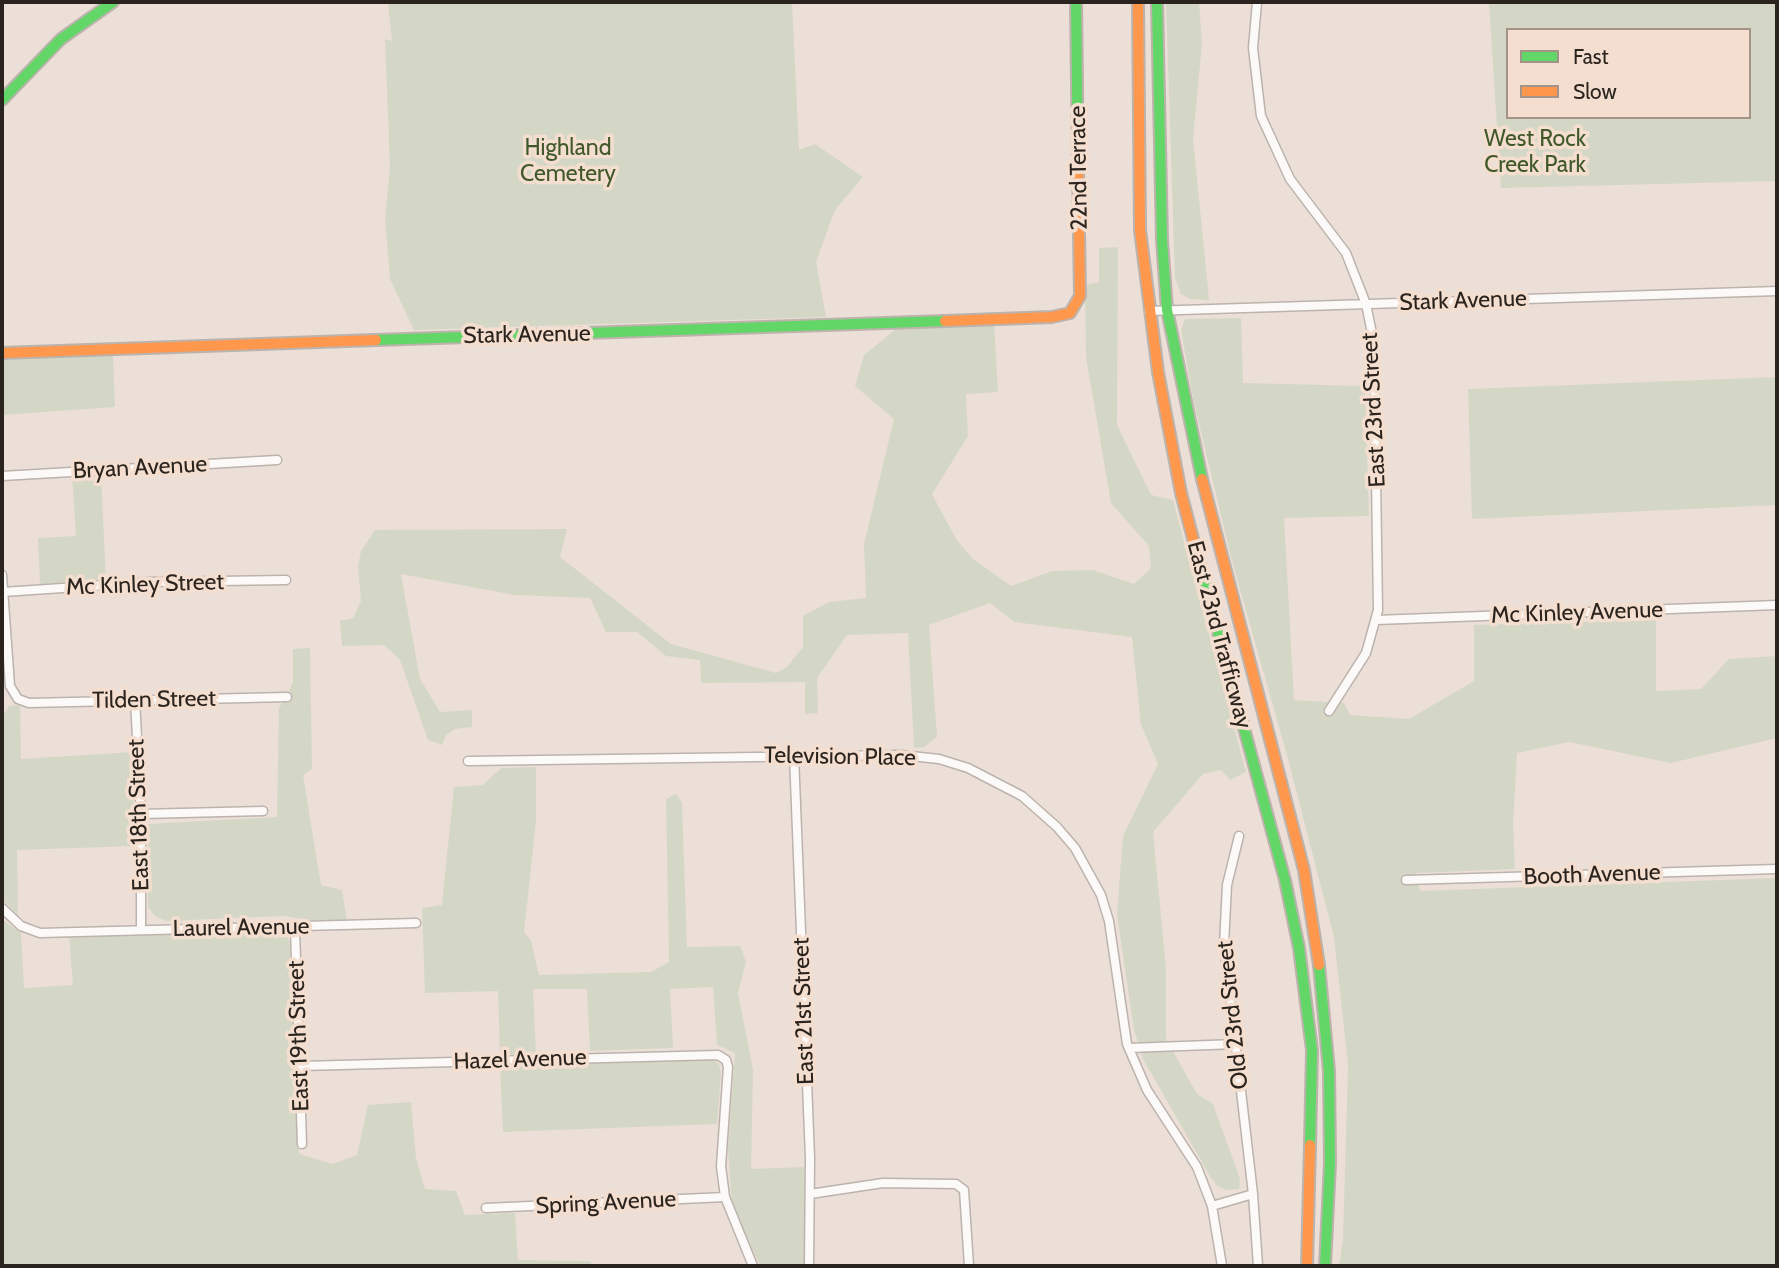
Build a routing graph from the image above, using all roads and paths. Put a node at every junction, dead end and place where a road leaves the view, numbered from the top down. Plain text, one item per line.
1 (113, 2) edge
2 (1076, 2) edge
3 (1138, 2) edge
4 (1157, 2) edge
5 (1257, 2) edge
6 (2, 100) edge
7 (1777, 290) edge
8 (1366, 304) junction
9 (1167, 310) junction
10 (1149, 311) junction
11 (1052, 317) joint
12 (2, 353) edge
13 (278, 460) dead end
14 (2, 476) edge
15 (2, 575) edge
16 (286, 580) dead end
17 (3, 592) edge
18 (1777, 605) edge
19 (1377, 620) junction
20 (287, 697) dead end
21 (135, 699) junction
22 (1329, 711) dead end
23 (794, 755) junction
24 (468, 761) dead end
25 (263, 811) dead end
26 (141, 814) junction
27 (1240, 836) dead end
28 (1777, 869) edge
29 (1406, 880) dead end
30 (2, 908) edge
31 (416, 923) dead end
32 (296, 929) junction
33 (141, 930) junction
34 (1236, 1044) junction
35 (1129, 1048) junction
36 (302, 1066) junction
37 (302, 1144) dead end
38 (810, 1195) junction
39 (1253, 1195) junction
40 (725, 1197) junction
41 (1212, 1206) junction
42 (486, 1208) dead end
43 (753, 1266) edge
44 (809, 1266) edge
45 (969, 1266) edge
46 (1222, 1266) edge
47 (1258, 1266) edge
48 (1307, 1266) edge
49 (1325, 1266) edge

1 - 6 main road
2 - 11 main road, 22nd Terrace
3 - 10 main road, East 23rd Trafficway
4 - 9 main road, East 23rd Trafficway
5 - 8 street, East 23rd Street
7 - 8 street, Stark Avenue
8 - 9 street, Stark Avenue
8 - 19 street, East 23rd Street
9 - 10 street, Stark Avenue
9 - 49 main road, East 23rd Trafficway
10 - 48 main road, East 23rd Trafficway
11 - 12 main road, Stark Avenue
13 - 14 street, Bryan Avenue
15 - 17 street
16 - 17 street, Mc Kinley Street
17 - 21 street, Tilden Street
18 - 19 street, Mc Kinley Avenue
19 - 22 street, East 23rd Street
20 - 21 street, Tilden Street
21 - 26 street, East 18th Street
23 - 24 street, Television Place
23 - 35 street, Television Place
23 - 38 street, East 21st Street
25 - 26 street
26 - 33 street, East 18th Street
27 - 34 street, Old 23rd Street
28 - 29 street, Booth Avenue
30 - 33 street
31 - 32 street, Laurel Avenue
32 - 33 street, Laurel Avenue
32 - 36 street, East 19th Street
34 - 35 street
34 - 39 street, Old 23rd Street
35 - 41 street, Television Place
36 - 37 street, East 19th Street
36 - 40 street, Hazel Avenue
38 - 44 street, East 21st Street
38 - 45 street
39 - 41 street
39 - 47 street
40 - 42 street, Spring Avenue
40 - 43 street
41 - 46 street, Television Place

